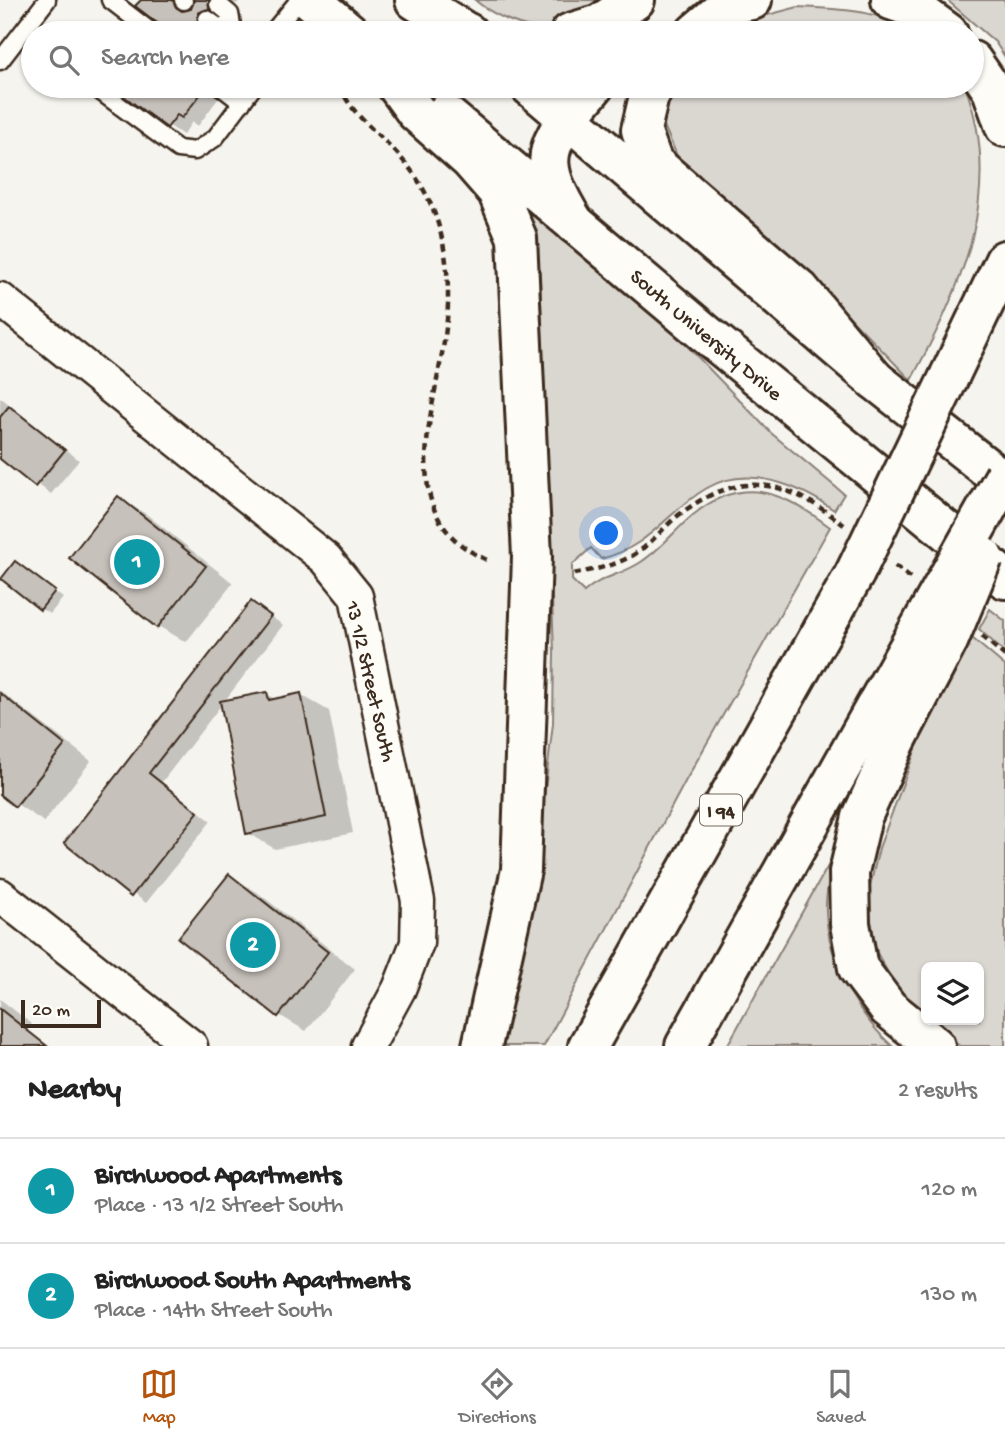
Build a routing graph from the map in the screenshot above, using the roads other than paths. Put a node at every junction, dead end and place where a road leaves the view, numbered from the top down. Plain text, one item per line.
1 (47, 0) edge
2 (110, 0) edge
3 (299, 0) edge
4 (310, 0) edge
5 (415, 0) edge
6 (427, 0) edge
7 (635, 0) edge
8 (661, 0) edge
9 (752, 0) edge
10 (891, 0) edge
11 (218, 5) dead end
12 (207, 19) dead end
13 (38, 21) edge
14 (137, 21) edge
15 (210, 21) edge
16 (233, 21) edge
17 (282, 21) edge
18 (335, 21) edge
19 (448, 21) edge
20 (452, 21) edge
21 (604, 21) edge
22 (644, 21) edge
23 (709, 21) edge
24 (932, 21) edge
25 (21, 41) edge
26 (0, 61) edge
27 (984, 78) edge
28 (109, 98) edge
29 (236, 98) edge
30 (246, 98) edge
31 (406, 98) edge
32 (426, 98) edge
33 (544, 98) edge
34 (584, 98) edge
35 (649, 98) edge
36 (242, 103) junction
37 (568, 118) junction
38 (1005, 127) edge
39 (575, 224) junction
40 (1005, 260) edge
41 (0, 299) edge
42 (1005, 310) edge
43 (875, 380) junction
44 (957, 381) junction
45 (1005, 476) edge
46 (1005, 482) edge
47 (1005, 502) edge
48 (1005, 579) edge
49 (950, 630) junction
50 (0, 895) edge
51 (191, 1046) edge
52 (368, 1046) edge
53 (482, 1046) edge
54 (588, 1046) edge
55 (685, 1046) edge
56 (935, 1046) edge

1 - 13 lane
2 - 14 lane
3 - 17 lane
4 - 18 main road
5 - 19 main road
6 - 20 main road
7 - 21 main road
8 - 22 main road
9 - 23 main road
10 - 24 main road
11 - 16 lane
12 - 15 lane
25 - 26 lane
27 - 38 main road
28 - 36 lane
29 - 36 lane
30 - 36 lane
31 - 53 main road
32 - 39 main road, South University Drive
33 - 37 main road
34 - 37 main road
35 - 43 main road
37 - 39 main road
37 - 43 main road
39 - 48 main road, South University Drive
40 - 44 main road
41 - 52 street, 13 1/2 Street South
42 - 44 main road, I 94
43 - 46 main road
44 - 54 main road, I 94, bridge
45 - 49 main road, bridge
47 - 49 main road, bridge
49 - 55 main road
49 - 56 main road
50 - 51 street

